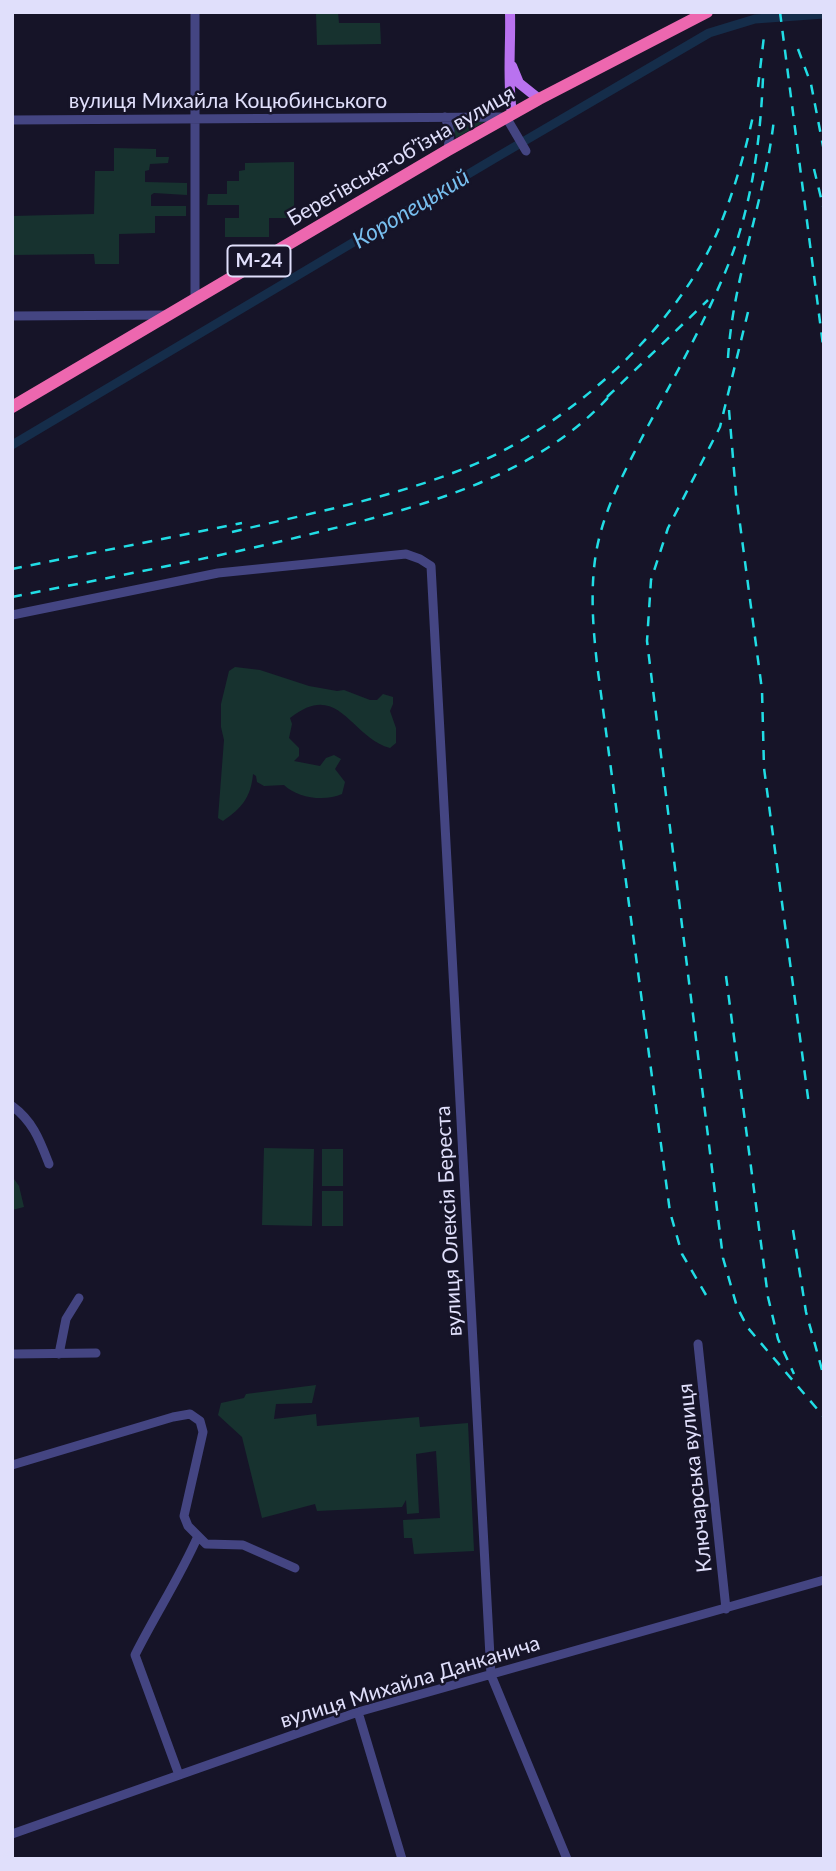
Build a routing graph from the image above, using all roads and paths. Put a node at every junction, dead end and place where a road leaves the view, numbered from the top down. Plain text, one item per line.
1 (195, 12) edge
2 (510, 12) edge
3 (707, 12) edge
4 (511, 59) junction
5 (539, 99) junction
6 (509, 115) junction
7 (445, 117) junction
8 (196, 118) junction
9 (12, 120) edge
10 (448, 150) junction
11 (525, 150) dead end
12 (195, 298) junction
13 (168, 315) junction
14 (12, 316) edge
15 (12, 407) edge
16 (12, 615) edge
17 (12, 1107) edge
18 (49, 1164) dead end
19 (79, 1298) dead end
20 (698, 1345) dead end
21 (96, 1353) dead end
22 (12, 1354) edge
23 (59, 1354) junction
24 (12, 1465) edge
25 (198, 1536) junction
26 (295, 1568) dead end
27 (824, 1580) edge
28 (726, 1609) junction
29 (491, 1675) junction
30 (358, 1712) junction
31 (179, 1775) junction
32 (12, 1834) edge
33 (402, 1859) edge
34 (567, 1859) edge

1 - 8 street
2 - 4 main road
3 - 5 highway, Берегівська-обʼїзна вулиця / М-24
4 - 5 main road
4 - 6 main road
5 - 6 highway, Берегівська-обʼїзна вулиця / М-24
6 - 7 street, вулиця Михайла Коцюбинського
6 - 10 highway, Берегівська-обʼїзна вулиця / М-24
6 - 11 street
7 - 8 street, вулиця Михайла Коцюбинського
7 - 10 street
8 - 9 street, вулиця Михайла Коцюбинського
8 - 12 street
10 - 12 highway, Берегівська-обʼїзна вулиця / М-24
12 - 13 highway, Берегівська-обʼїзна вулиця / М-24
13 - 14 street
13 - 15 highway, Берегівська-обʼїзна вулиця / М-24
16 - 29 street, вулиця Олексія Береста
17 - 18 street
19 - 23 street
20 - 28 street, Ключарська вулиця
21 - 23 street
22 - 23 street
24 - 25 street
25 - 26 street
25 - 31 street
27 - 28 street, вулиця Михайла Данканича
28 - 29 street, вулиця Михайла Данканича
29 - 30 street, вулиця Михайла Данканича
29 - 34 street, вулиця Олексія Береста
30 - 31 street, вулиця Михайла Данканича
30 - 33 street
31 - 32 street, вулиця Михайла Данканича

